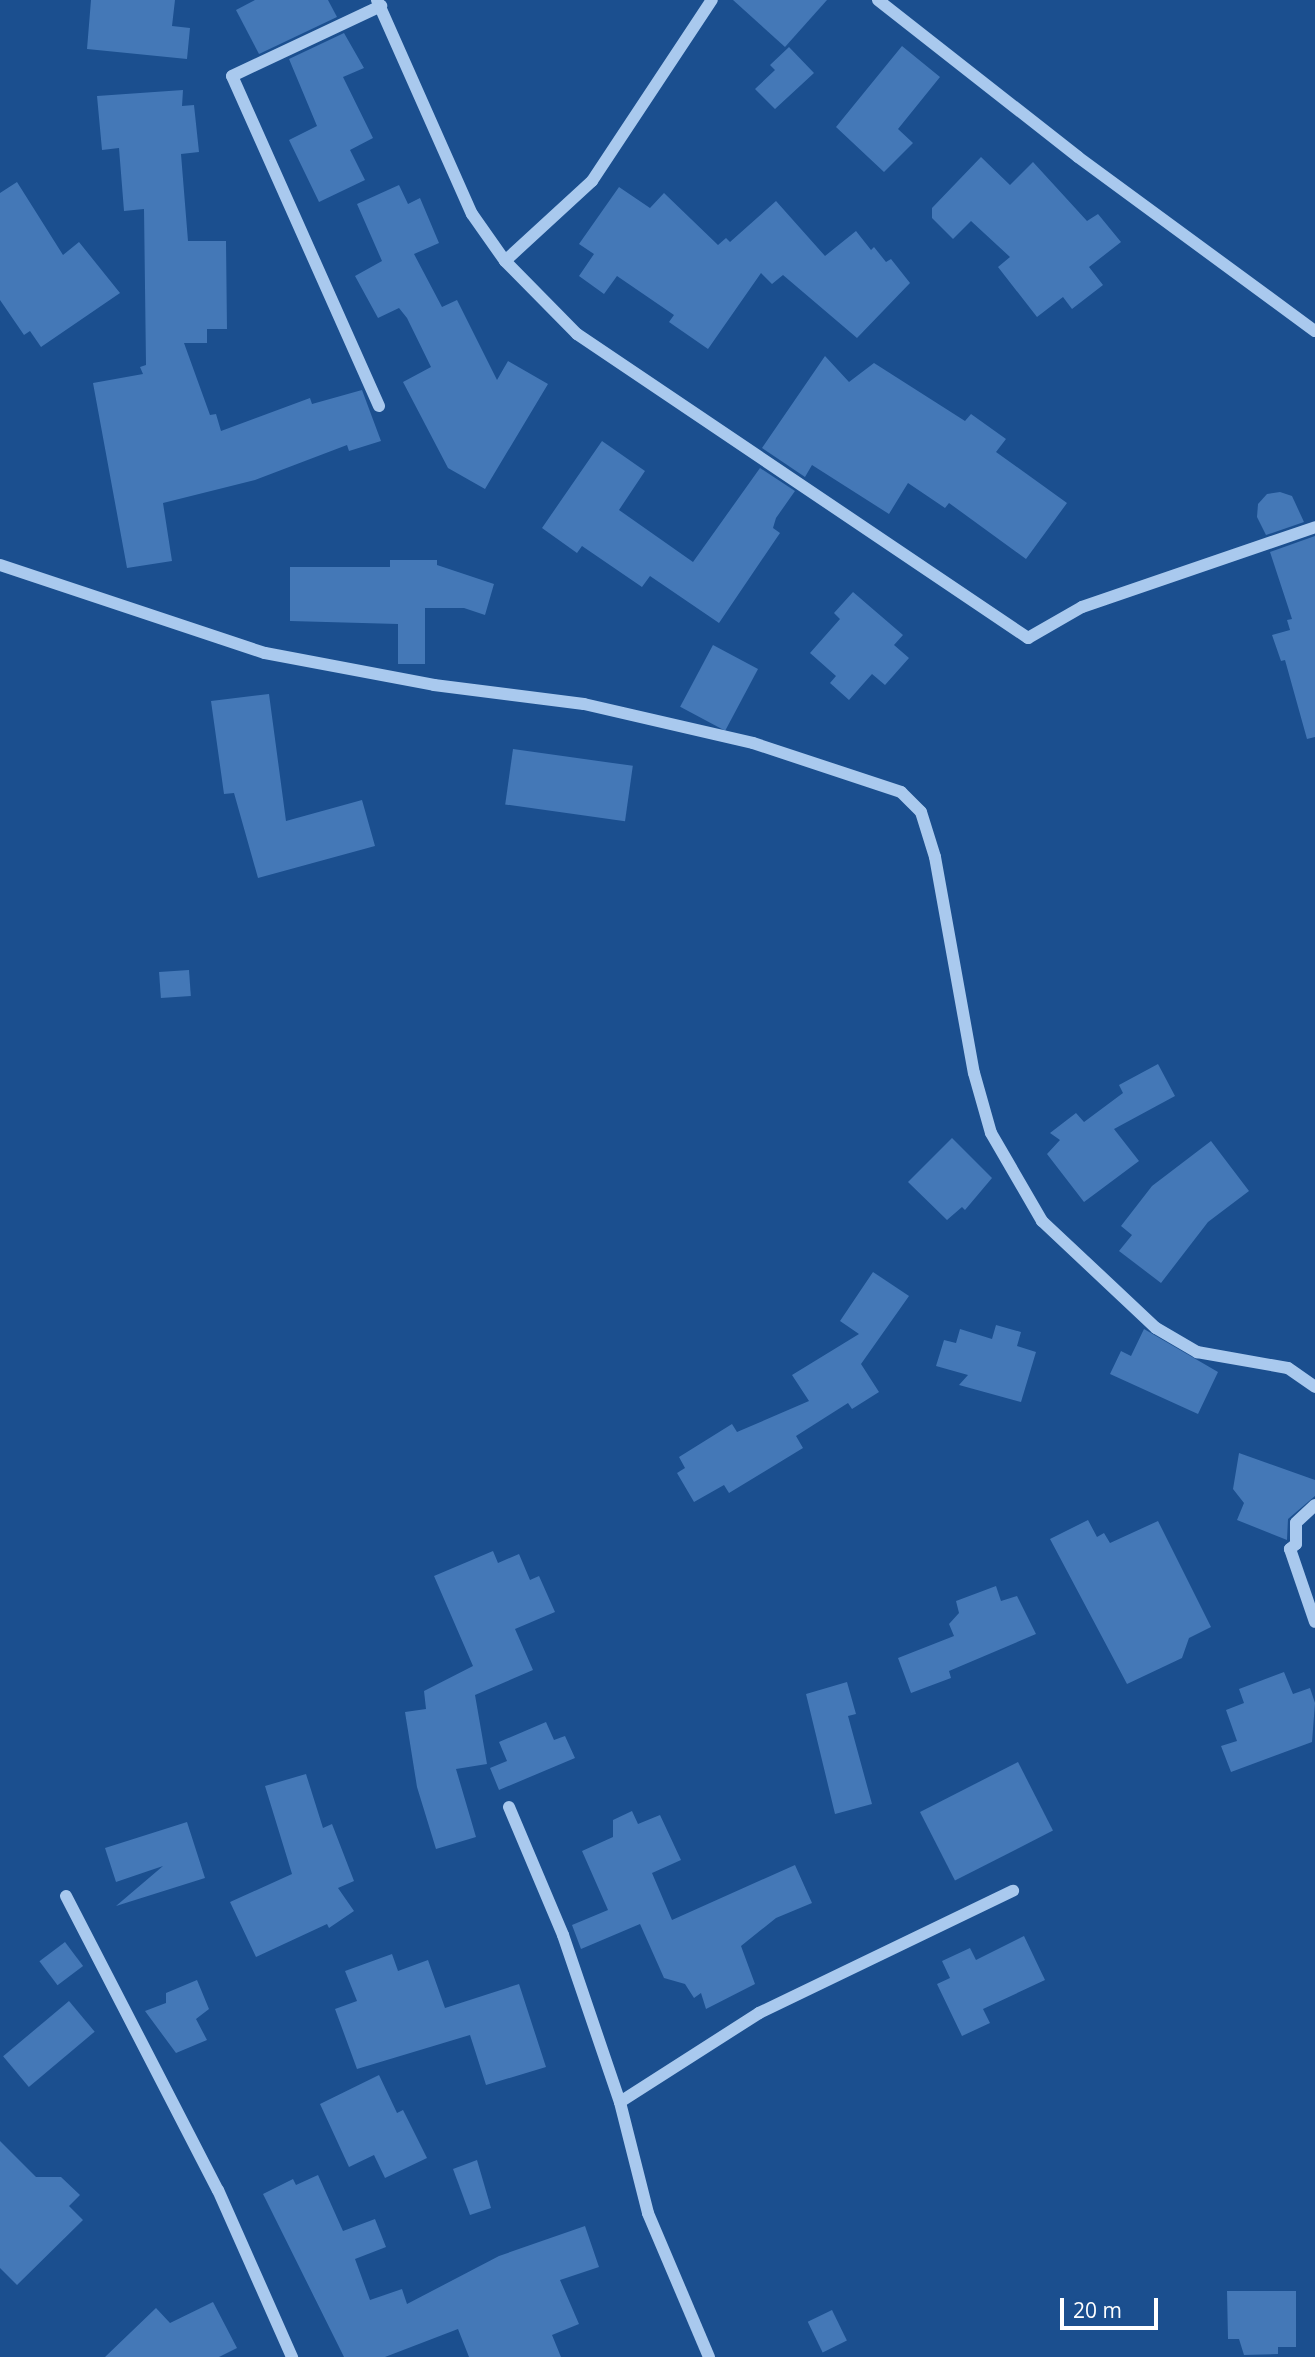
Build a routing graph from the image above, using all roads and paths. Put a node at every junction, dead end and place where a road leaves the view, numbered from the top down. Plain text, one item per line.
1 (712, 0) edge
2 (878, 0) edge
3 (379, 3) edge
4 (505, 261) junction
5 (1315, 331) edge
6 (379, 406) dead end
7 (1315, 527) edge
8 (0, 565) edge
9 (1315, 1387) edge
10 (1315, 1505) edge
11 (1315, 1622) edge
12 (509, 1807) dead end
13 (1013, 1891) dead end
14 (66, 1896) dead end
15 (620, 2102) junction
16 (292, 2357) edge
17 (709, 2357) edge

1 - 4 street
2 - 5 street
3 - 4 street
3 - 6 street
4 - 7 street
8 - 9 street
10 - 11 street
12 - 15 street
13 - 15 street
14 - 16 street
15 - 17 street

